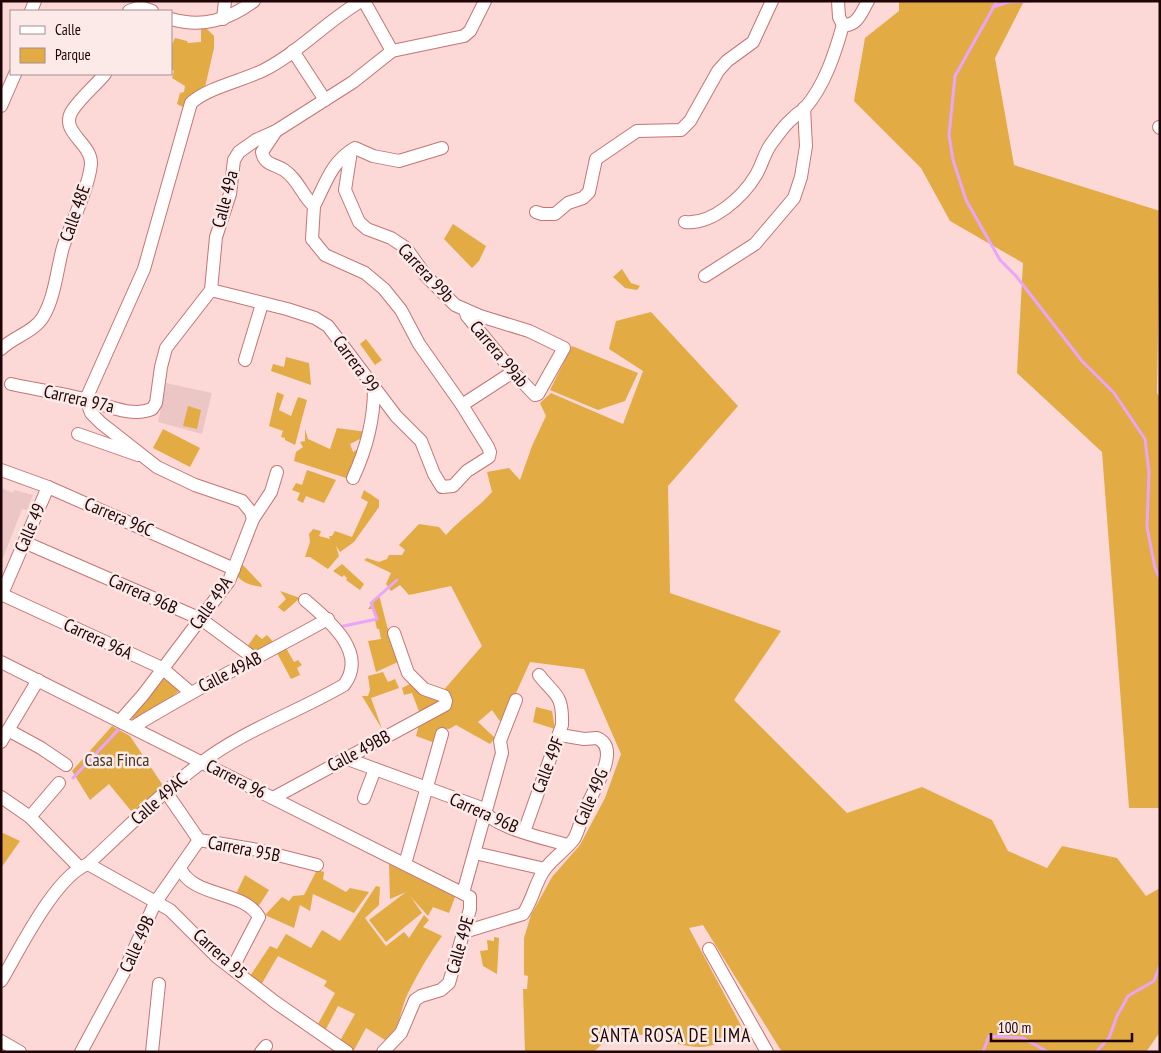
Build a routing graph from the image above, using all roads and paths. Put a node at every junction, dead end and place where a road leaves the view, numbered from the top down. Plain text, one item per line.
1 (226, 1) edge
2 (254, 1) edge
3 (362, 1) edge
4 (485, 1) edge
5 (772, 1) edge
6 (838, 1) edge
7 (868, 1) edge
8 (130, 10) edge
9 (149, 10) edge
10 (172, 19) edge
11 (223, 19) junction
12 (843, 25) junction
13 (293, 51) junction
14 (392, 51) junction
15 (15, 75) edge
16 (104, 75) edge
17 (325, 100) junction
18 (1, 106) edge
19 (804, 108) junction
20 (276, 131) junction
21 (442, 148) dead end
22 (351, 151) junction
23 (314, 206) junction
24 (536, 212) dead end
25 (685, 222) dead end
26 (705, 276) dead end
27 (211, 290) junction
28 (262, 304) junction
29 (465, 310) junction
30 (1, 349) edge
31 (245, 360) dead end
32 (513, 372) junction
33 (11, 384) dead end
34 (374, 390) junction
35 (535, 396) joint
36 (86, 399) junction
37 (462, 404) junction
38 (78, 434) dead end
39 (145, 458) junction
40 (1, 470) edge
41 (277, 472) dead end
42 (353, 478) dead end
43 (48, 486) junction
44 (253, 519) junction
45 (24, 542) junction
46 (234, 568) junction
47 (2, 595) edge
48 (306, 600) dead end
49 (201, 619) junction
50 (328, 619) junction
51 (394, 633) dead end
52 (255, 659) junction
53 (1, 662) edge
54 (162, 668) junction
55 (539, 675) dead end
56 (38, 680) junction
57 (190, 692) junction
58 (516, 700) dead end
59 (120, 721) junction
60 (133, 727) junction
61 (8, 730) junction
62 (442, 734) dead end
63 (560, 735) junction
64 (1, 742) edge
65 (345, 758) junction
66 (202, 762) junction
67 (66, 765) dead end
68 (375, 769) junction
69 (58, 783) dead end
70 (427, 789) junction
71 (166, 792) junction
72 (1, 797) edge
73 (273, 798) junction
74 (364, 798) dead end
75 (486, 816) junction
76 (30, 817) junction
77 (524, 832) junction
78 (199, 840) junction
79 (567, 845) junction
80 (475, 853) junction
81 (317, 864) dead end
82 (405, 864) junction
83 (84, 866) junction
84 (180, 868) junction
85 (545, 868) junction
86 (467, 895) junction
87 (155, 903) junction
88 (464, 932) junction
89 (709, 949) dead end
90 (233, 968) junction
91 (1, 981) edge
92 (159, 984) dead end
93 (1, 1041) edge
94 (20, 1052) edge
95 (81, 1052) edge
96 (152, 1052) edge
97 (347, 1052) edge
98 (383, 1052) edge
99 (767, 1052) edge

1 - 11 street
2 - 11 street
3 - 13 street
3 - 14 street
4 - 14 street
5 - 24 street
6 - 12 street
7 - 12 street
8 - 9 street
10 - 11 street
12 - 19 street
13 - 17 street
13 - 36 street
14 - 17 street, Calle 49a
15 - 18 street
16 - 30 street, Calle 48E
17 - 20 street, Calle 49a
19 - 25 street
19 - 26 street
20 - 23 street
20 - 27 street, Calle 49a
21 - 22 street
22 - 23 street
22 - 29 street, Carrera 99b
23 - 37 street
27 - 28 street, Carrera 99
27 - 36 street, Carrera 97a
28 - 31 street
28 - 34 street, Carrera 99
29 - 32 street, Carrera 99ab
29 - 35 street, Carrera 99b
32 - 35 street, Carrera 99ab
32 - 37 street
33 - 36 street, Carrera 97a
34 - 37 street, Carrera 99
34 - 42 street
36 - 39 street
38 - 39 street
39 - 44 street
40 - 43 street, Carrera 96C
41 - 44 street, Calle 49A
43 - 45 street, Calle 49
43 - 46 street, Carrera 96C
44 - 46 street, Calle 49A
45 - 47 street, Calle 49
45 - 49 street, Carrera 96B
46 - 49 street, Calle 49A
47 - 54 street, Carrera 96A
48 - 50 street
49 - 52 street, Carrera 96B
49 - 54 street, Calle 49A
50 - 52 street, Calle 49AB
50 - 66 street, Calle 49AC
51 - 65 street, Calle 49BB
52 - 57 street, Calle 49AB
53 - 56 street, Carrera 96
54 - 57 street, Carrera 96A
54 - 59 street, Calle 49A
55 - 63 street, Calle 49F
56 - 59 street, Carrera 96
56 - 61 street
57 - 60 street, Calle 49AB
58 - 75 street
59 - 60 street, Carrera 96
60 - 66 street, Carrera 96
61 - 64 street
61 - 67 street
62 - 70 street
63 - 77 street, Calle 49F
63 - 79 street, Calle 49G
65 - 68 street, Carrera 96B
65 - 73 street, Calle 49BB
66 - 71 street, Calle 49AC
66 - 73 street, Carrera 96
68 - 70 street, Carrera 96B
68 - 74 street
69 - 76 street
70 - 75 street, Carrera 96B
70 - 82 street
71 - 78 street, Carrera 95B
71 - 83 street, Calle 49AC
72 - 76 street, Carrera 95
73 - 82 street, Carrera 96
75 - 77 street, Carrera 96B
75 - 80 street
76 - 83 street, Carrera 95
77 - 79 street, Carrera 96B
78 - 81 street, Carrera 95B
78 - 84 street, Calle 49B
79 - 85 street, Calle 49G
80 - 85 street
80 - 86 street
82 - 86 street, Carrera 96
83 - 87 street, Carrera 95
83 - 91 street, Calle 49AC
84 - 87 street, Calle 49B
84 - 90 street
85 - 88 street
86 - 88 street, Calle 49E
87 - 90 street, Carrera 95
87 - 95 street, Calle 49B
88 - 98 street, Calle 49E
89 - 99 street
90 - 97 street, Carrera 95
92 - 96 street
93 - 94 street

